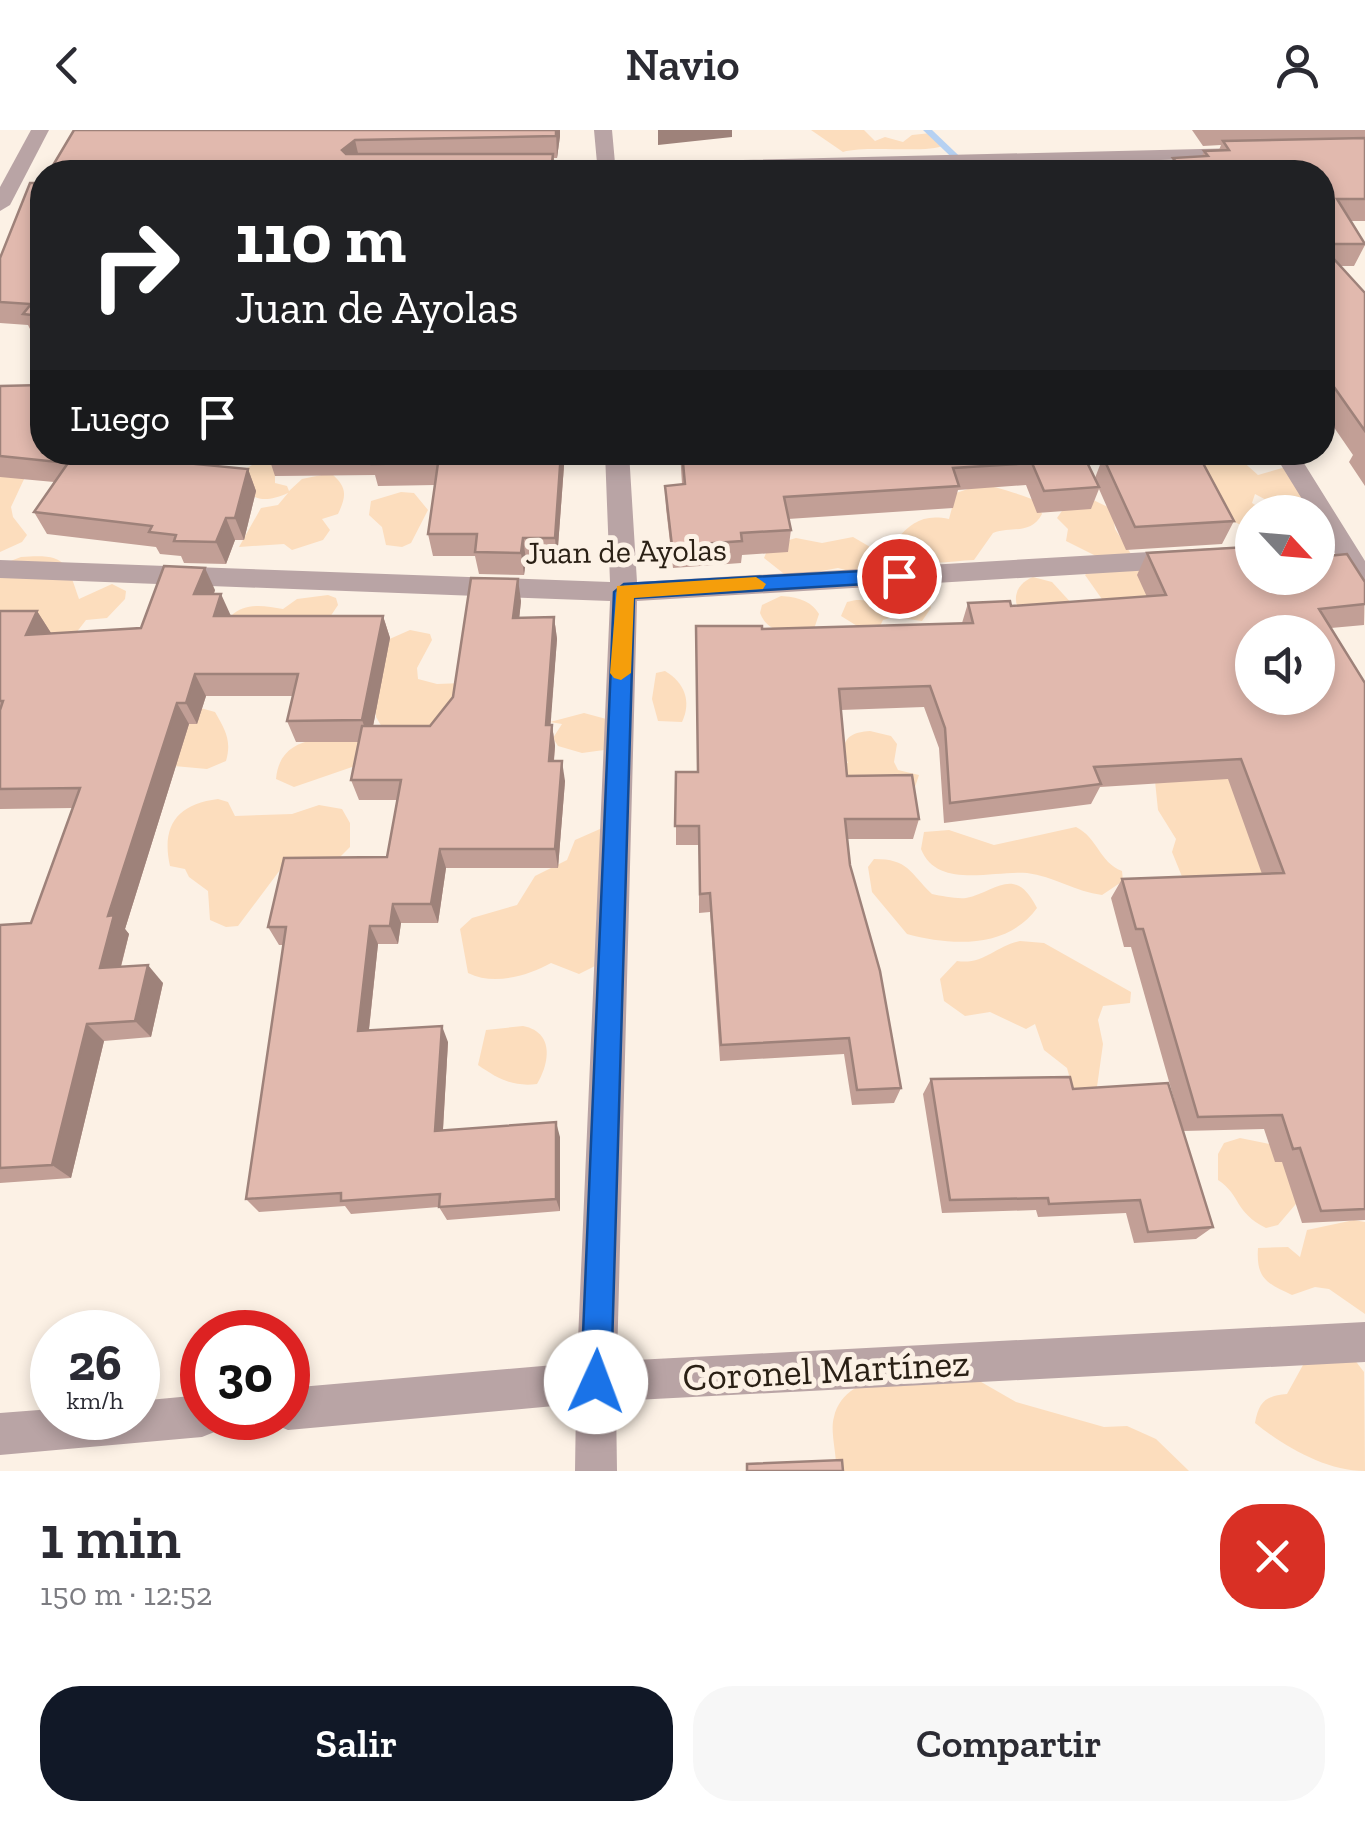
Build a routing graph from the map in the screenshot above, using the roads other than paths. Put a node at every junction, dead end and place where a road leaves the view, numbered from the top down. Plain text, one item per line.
1 (40, 130) edge
2 (603, 130) edge
3 (1164, 130) edge
4 (1266, 152) edge
5 (1093, 154) junction
6 (1186, 154) junction
7 (606, 160) edge
8 (933, 160) edge
9 (1097, 160) edge
10 (8, 176) edge
11 (0, 206) edge
12 (618, 465) edge
13 (1295, 465) edge
14 (1356, 549) edge
15 (1235, 556) edge
16 (0, 569) edge
17 (1365, 582) edge
18 (624, 592) junction
19 (1365, 1342) edge
20 (596, 1382) junction
21 (310, 1407) edge
22 (180, 1418) edge
23 (0, 1434) edge
24 (596, 1471) edge

1 - 10 street
2 - 7 street
3 - 6 street
4 - 6 street
5 - 6 street
5 - 8 street
5 - 9 street
10 - 11 street
12 - 18 street
13 - 14 street
14 - 17 street
15 - 18 street, Juan de Ayolas
16 - 18 street, Juan de Ayolas
18 - 20 street
19 - 20 street, Coronel Martínez
20 - 21 street, Coronel Martínez
20 - 24 street
22 - 23 street

